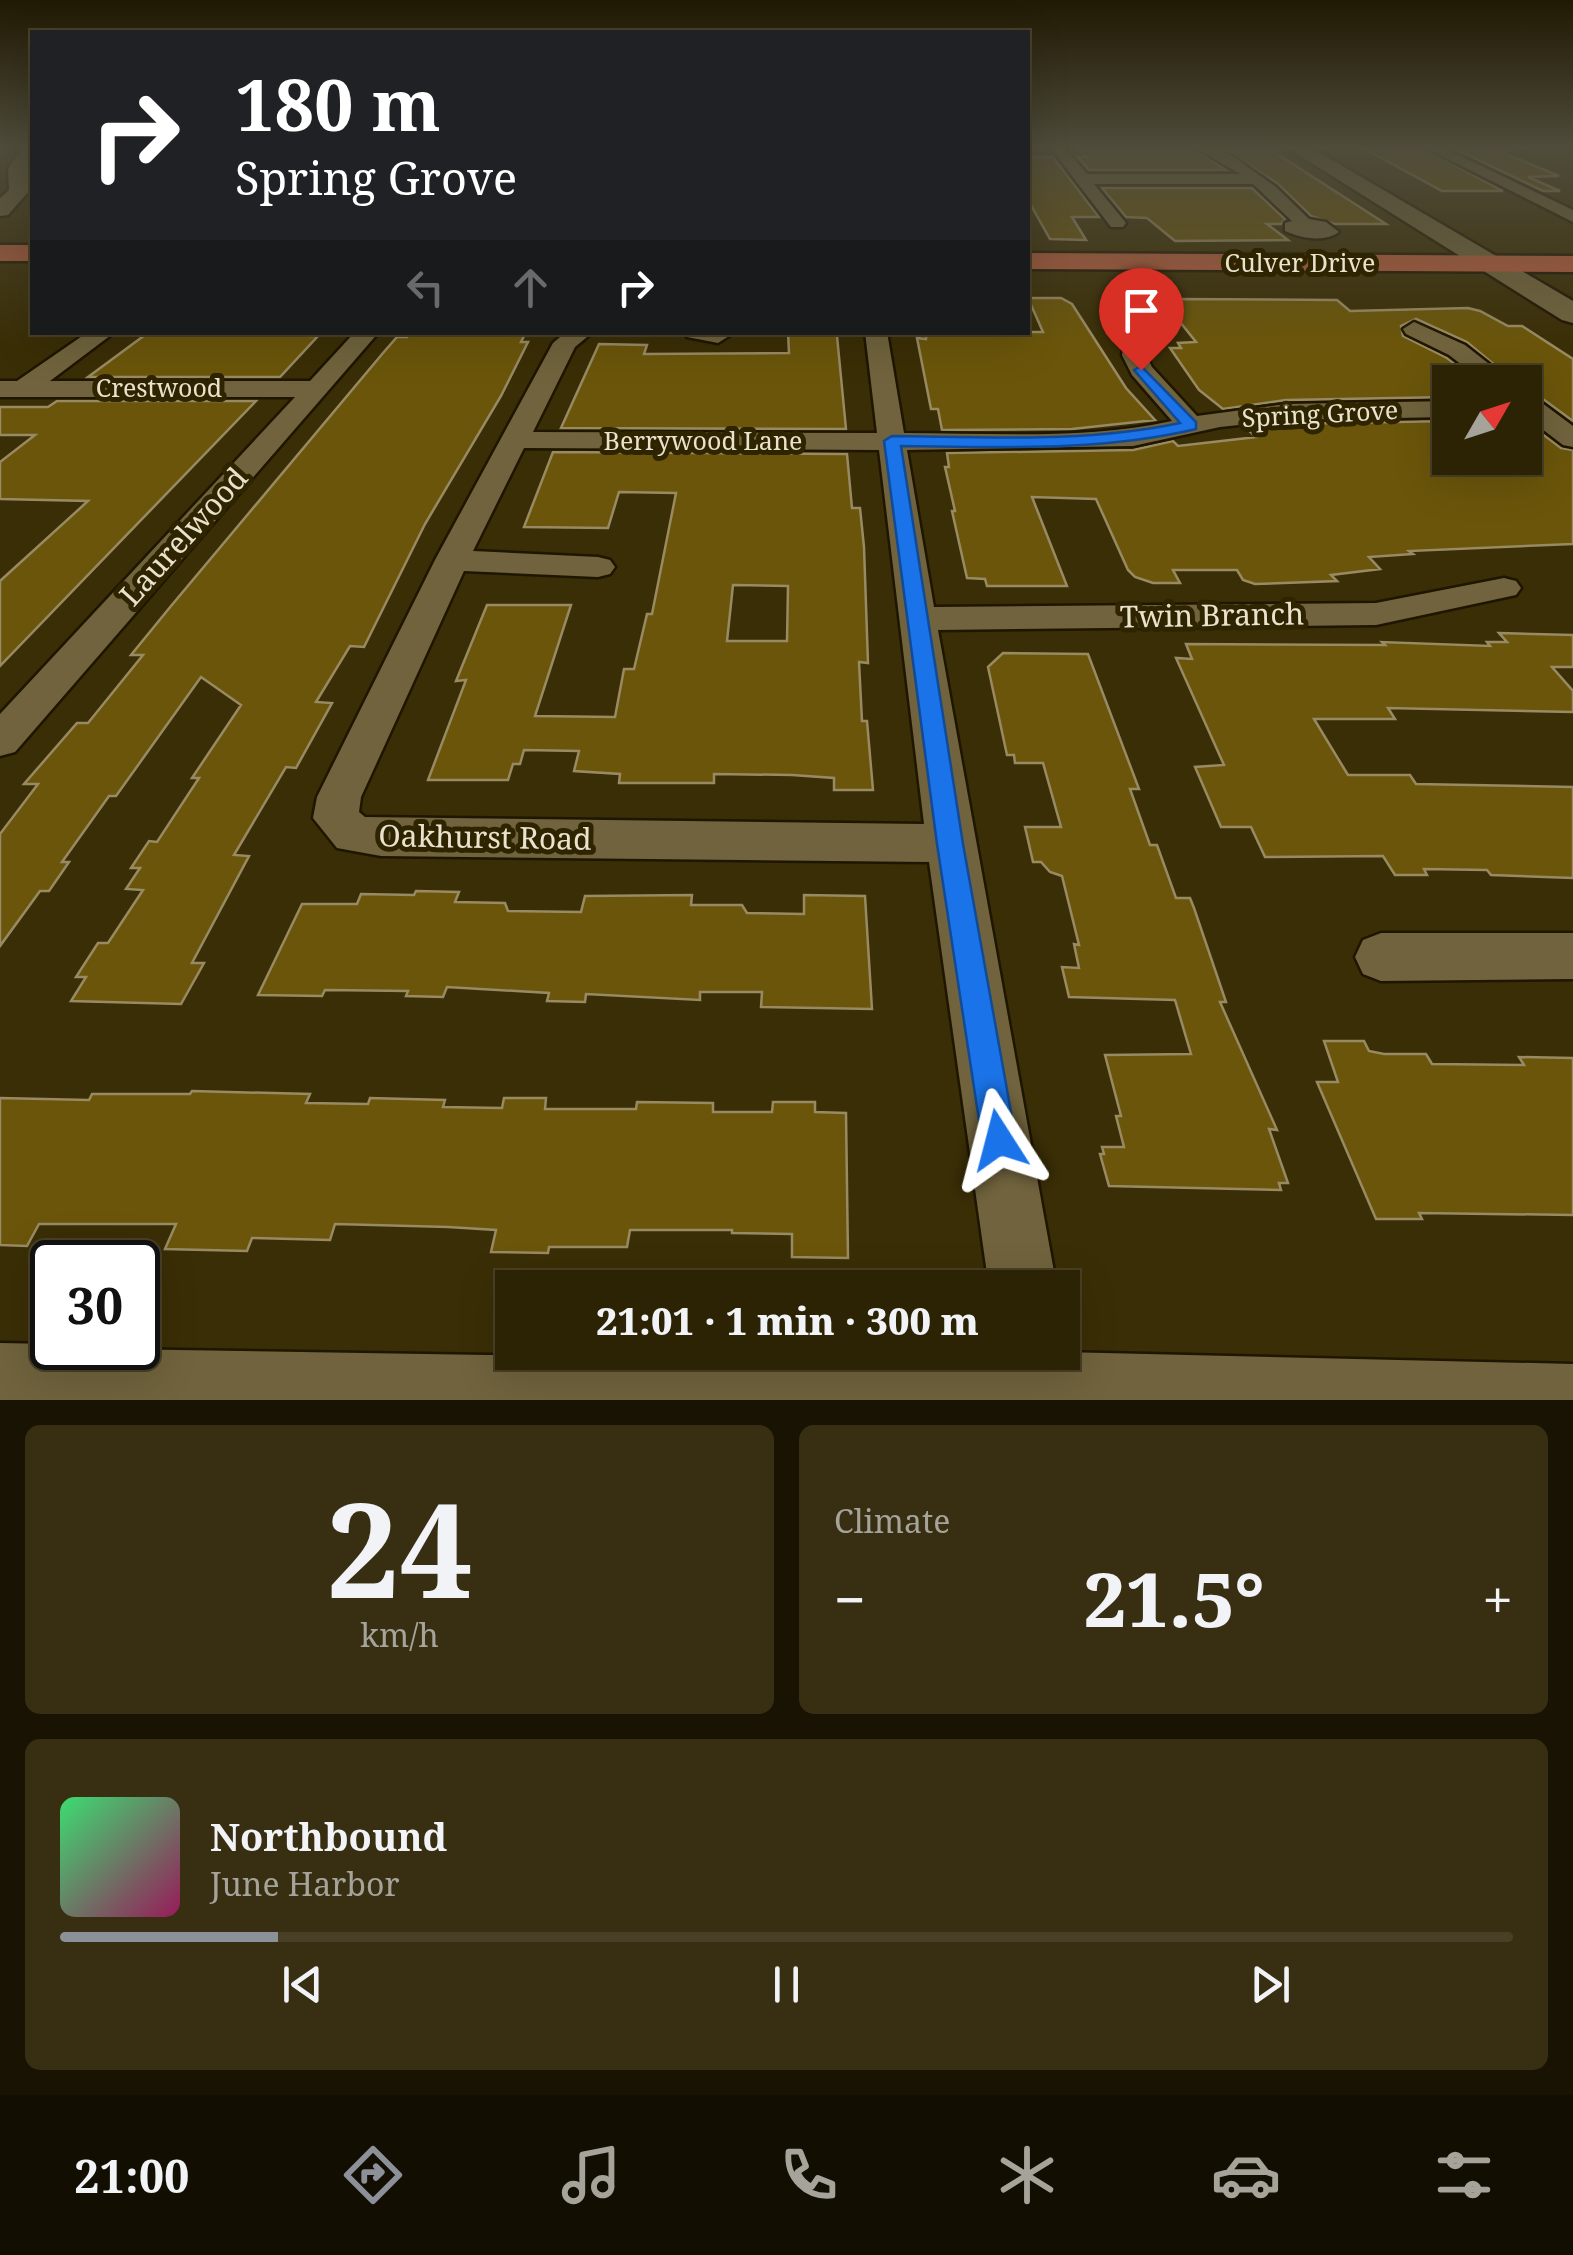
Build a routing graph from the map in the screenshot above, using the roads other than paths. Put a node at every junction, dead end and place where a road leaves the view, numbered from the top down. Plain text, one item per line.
1 (1114, 212) edge
2 (1294, 212) edge
3 (1413, 212) edge
4 (1426, 212) edge
5 (1304, 224) dead end
6 (1128, 228) dead end
7 (0, 253) edge
8 (30, 254) edge
9 (1030, 261) edge
10 (1573, 264) edge
11 (0, 268) edge
12 (30, 268) edge
13 (1516, 270) junction
14 (1030, 274) edge
15 (1573, 277) edge
16 (1573, 294) edge
17 (1573, 314) edge
18 (1138, 319) dead end
19 (1414, 329) dead end
20 (99, 335) edge
21 (365, 335) edge
22 (577, 335) edge
23 (876, 335) edge
24 (1477, 365) edge
25 (12, 389) edge
26 (317, 389) junction
27 (1432, 409) edge
28 (1542, 417) edge
29 (1190, 425) junction
30 (1573, 439) edge
31 (514, 440) junction
32 (892, 441) junction
33 (452, 560) junction
34 (598, 567) dead end
35 (1504, 588) dead end
36 (917, 619) junction
37 (0, 741) edge
38 (950, 844) junction
39 (1573, 956) edge
40 (1381, 957) dead end
41 (1020, 1270) edge
42 (0, 1379) edge
43 (1038, 1380) edge
44 (486, 1395) edge
45 (1573, 1400) edge

1 - 6 street
2 - 5 street
3 - 13 main road
4 - 13 main road
7 - 8 main road
9 - 13 main road, Culver Drive
10 - 13 main road, Culver Drive
11 - 12 main road
13 - 14 main road, Culver Drive
13 - 15 main road, Culver Drive
13 - 16 main road
13 - 17 main road
18 - 29 street
19 - 24 street
20 - 25 street
21 - 26 street, Laurelwood
22 - 31 street, Oakhurst Road
23 - 32 street
25 - 26 street, Crestwood
26 - 37 street, Laurelwood
27 - 29 street, Spring Grove
28 - 30 street
29 - 32 street, Spring Grove
31 - 32 street, Berrywood Lane
31 - 33 street, Oakhurst Road
32 - 36 street
33 - 34 street
33 - 38 street, Oakhurst Road
35 - 36 street, Twin Branch
36 - 38 street
38 - 41 street
39 - 40 street
42 - 44 street
43 - 44 street
43 - 45 street

